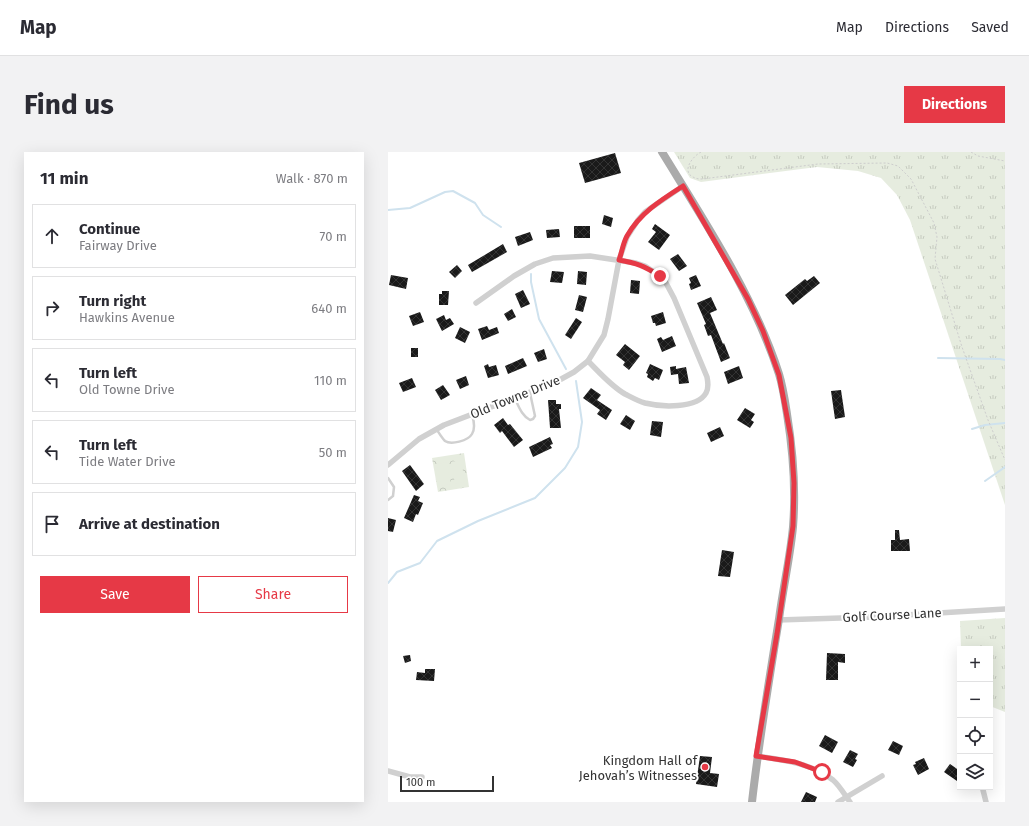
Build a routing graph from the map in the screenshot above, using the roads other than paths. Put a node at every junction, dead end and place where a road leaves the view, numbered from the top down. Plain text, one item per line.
1 (662, 152) edge
2 (683, 186) junction
3 (619, 260) junction
4 (476, 302) dead end
5 (588, 360) junction
6 (530, 392) junction
7 (515, 398) junction
8 (472, 415) junction
9 (437, 429) junction
10 (388, 465) edge
11 (388, 478) edge
12 (388, 500) edge
13 (1005, 609) edge
14 (778, 620) junction
15 (756, 756) junction
16 (388, 771) edge
17 (882, 776) dead end
18 (422, 777) dead end
19 (983, 790) dead end
20 (846, 797) junction
21 (752, 802) edge
22 (838, 802) edge
23 (850, 802) edge
24 (986, 802) edge

1 - 2 main road
2 - 3 street, Old Towne Drive
2 - 14 main road
3 - 4 street
3 - 5 street, Old Towne Drive
3 - 5 street
5 - 6 street, Old Towne Drive
6 - 7 street, Old Towne Drive
6 - 7 lane
7 - 8 street, Old Towne Drive
8 - 9 street, Old Towne Drive
8 - 9 lane
9 - 10 street, Old Towne Drive
11 - 12 lane
13 - 14 street, Golf Course Lane
14 - 15 main road
15 - 20 street
15 - 21 main road
16 - 18 street
17 - 20 street
19 - 24 street
20 - 22 street
20 - 23 street

